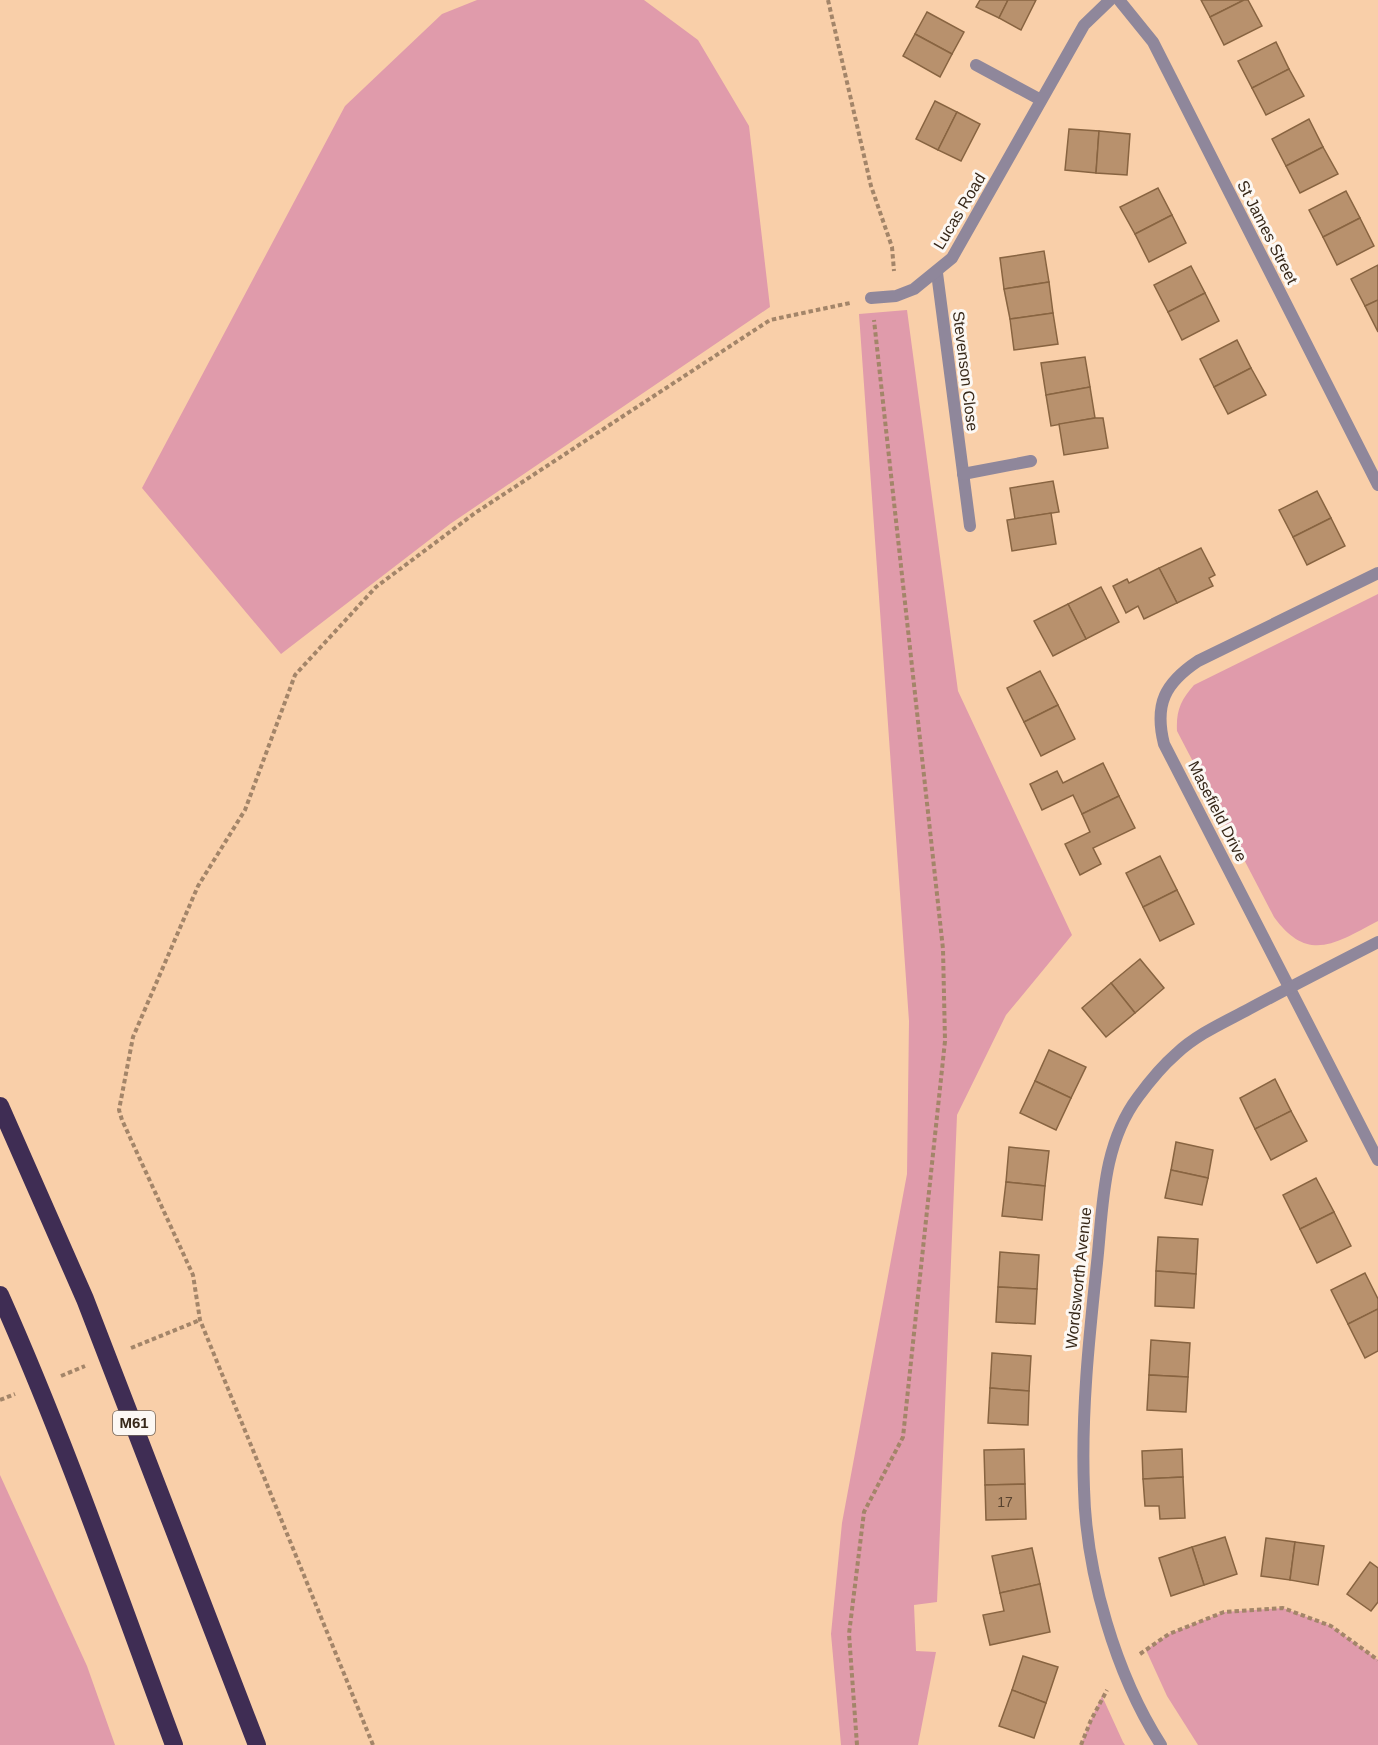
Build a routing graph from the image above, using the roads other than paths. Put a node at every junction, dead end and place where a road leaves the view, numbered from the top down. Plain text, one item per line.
1 (1110, 0) edge
2 (1119, 0) edge
3 (976, 64) dead end
4 (1041, 100) junction
5 (937, 273) junction
6 (871, 298) road end
7 (1031, 461) dead end
8 (963, 474) junction
9 (1378, 485) edge
10 (970, 526) dead end
11 (1378, 573) edge
12 (1378, 942) edge
13 (1290, 987) junction
14 (0, 1106) edge
15 (1378, 1160) edge
16 (0, 1294) edge
17 (174, 1745) edge
18 (257, 1745) edge
19 (1161, 1745) edge

1 - 4 street, Lucas Road
2 - 9 street, St James Street
3 - 4 street
4 - 5 street, Lucas Road
5 - 6 street, Lucas Road
5 - 8 street, Stevenson Close
7 - 8 street
8 - 10 street, Stevenson Close
11 - 13 street, Masefield Drive
12 - 13 street, Wordsworth Avenue
13 - 15 street, Masefield Drive
13 - 19 street, Wordsworth Avenue
14 - 18 highway, M61
16 - 17 highway

